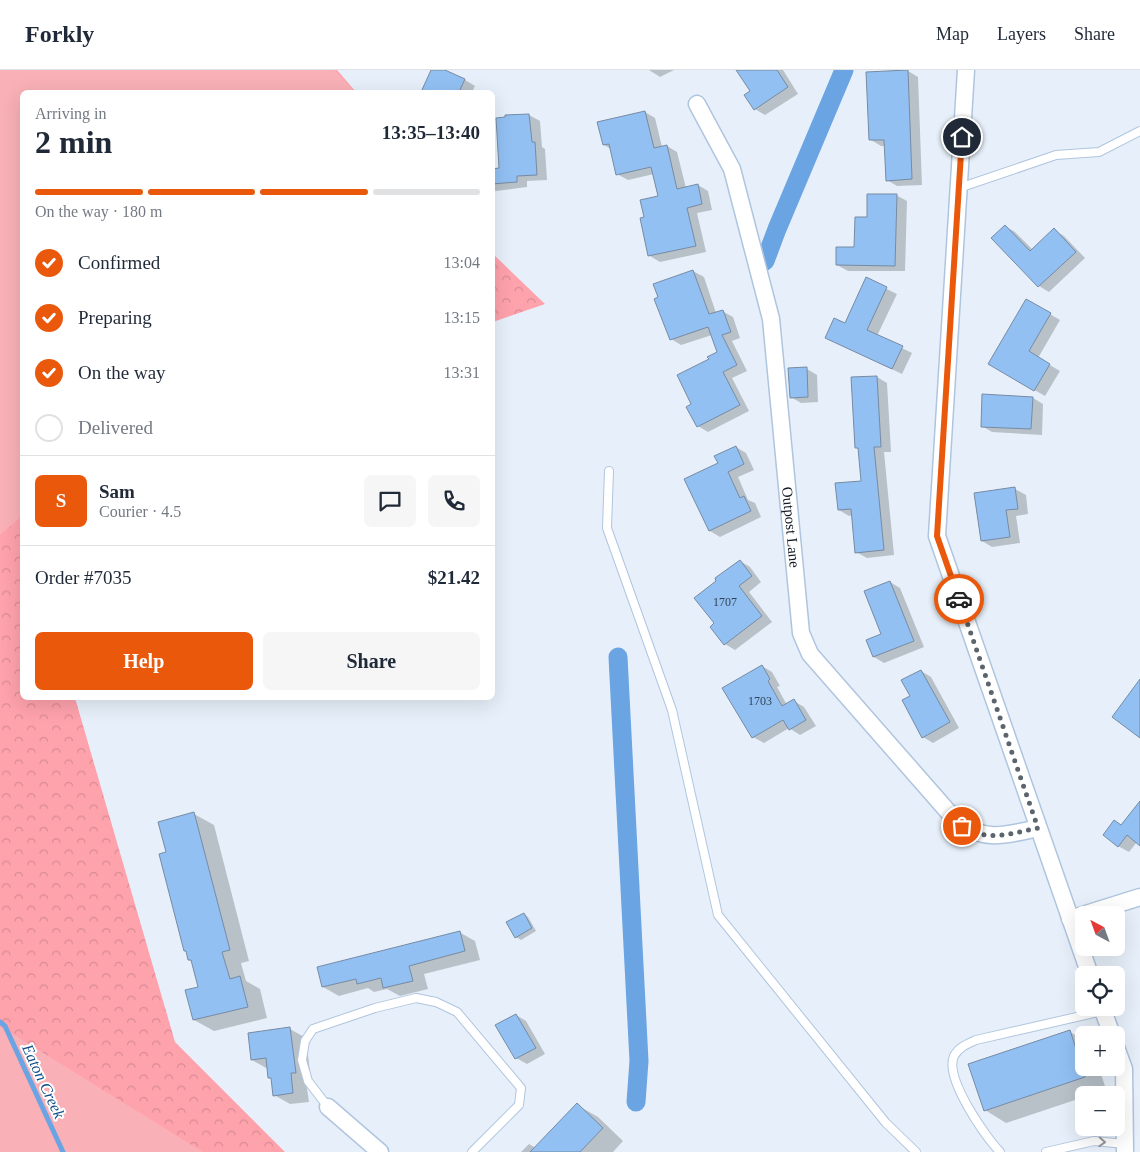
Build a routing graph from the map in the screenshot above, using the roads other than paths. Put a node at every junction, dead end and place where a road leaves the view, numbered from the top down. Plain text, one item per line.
1 (966, 70) edge
2 (698, 104) dead end
3 (1140, 131) edge
4 (959, 188) junction
5 (609, 472) dead end
6 (1038, 828) junction
7 (1140, 897) edge
8 (1070, 919) junction
9 (1087, 966) edge
10 (1075, 1016) edge
11 (1124, 1076) edge
12 (328, 1107) joint
13 (1125, 1148) edge
14 (380, 1152) edge
15 (472, 1152) edge
16 (916, 1152) edge
17 (1000, 1152) edge
18 (1046, 1152) edge

1 - 4 street
2 - 6 street, Outpost Lane
3 - 4 lane
4 - 6 street
5 - 16 lane
6 - 8 street
7 - 8 street
8 - 9 street
10 - 17 lane
11 - 13 street
12 - 14 street
12 - 15 lane
18 -> 13 lane

